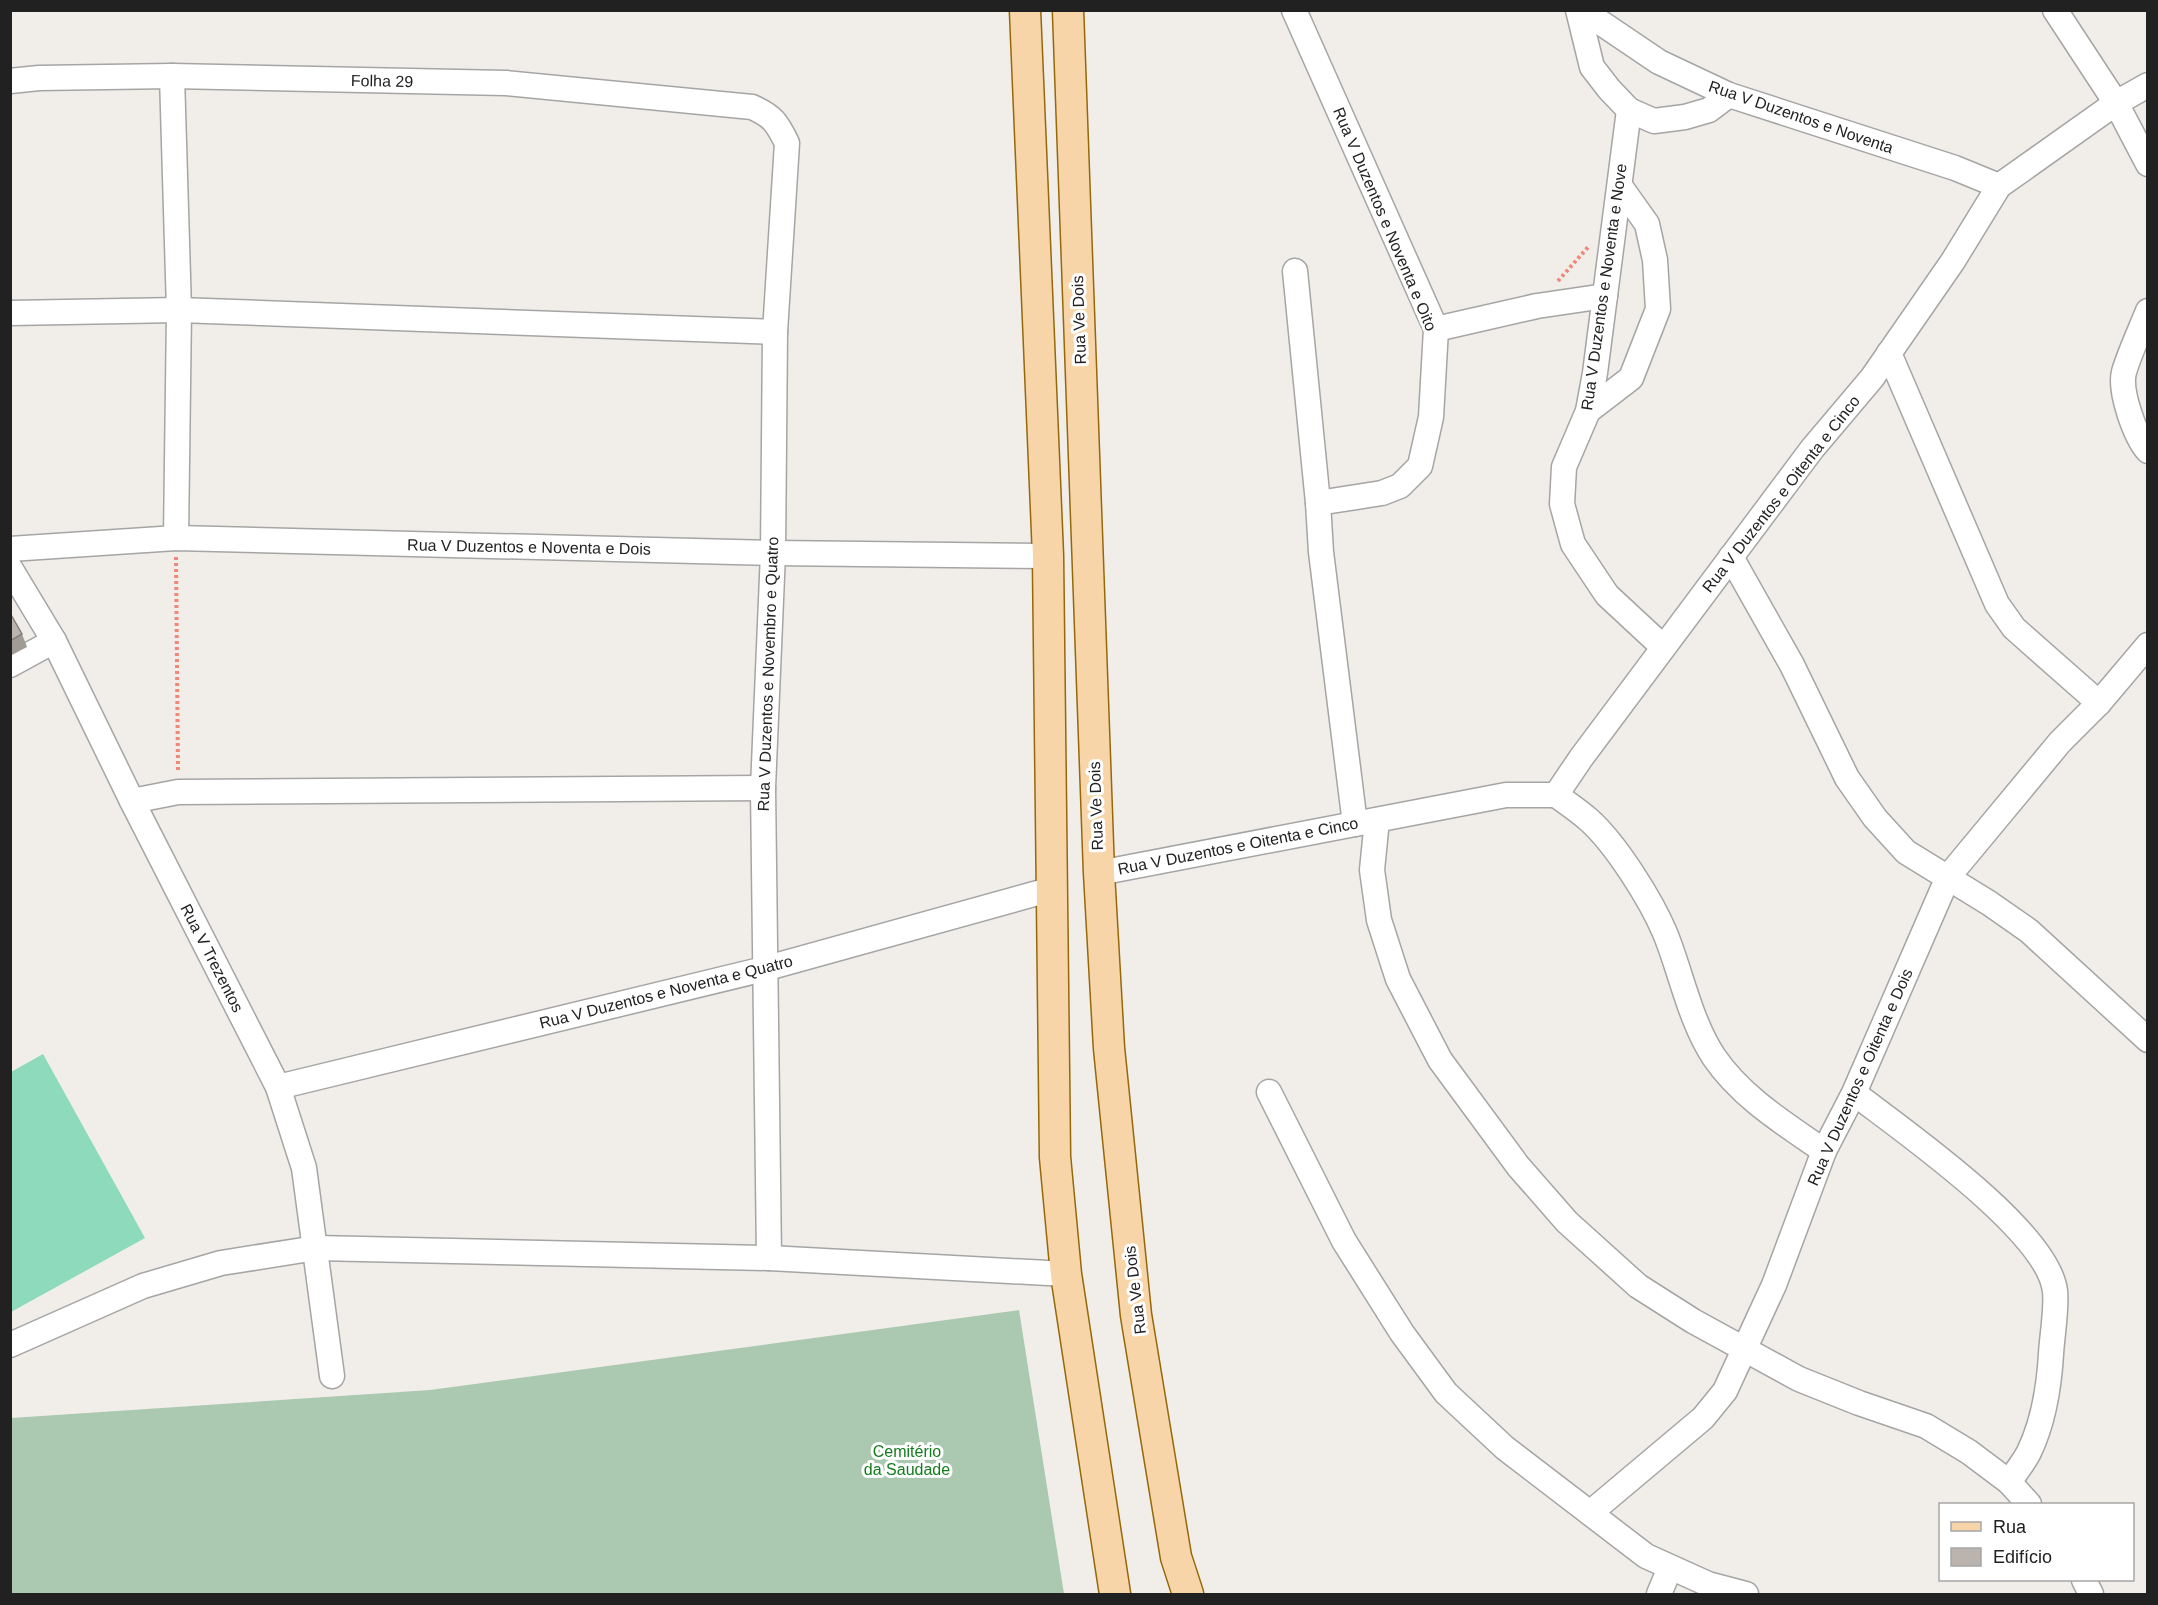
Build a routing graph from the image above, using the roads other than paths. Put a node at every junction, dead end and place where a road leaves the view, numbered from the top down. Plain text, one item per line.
1 (1025, 10) edge
2 (1068, 10) edge
3 (1294, 10) edge
4 (1580, 10) edge
5 (2055, 10) edge
6 (172, 76) junction
7 (10, 81) edge
8 (2148, 85) edge
9 (1729, 95) junction
10 (2116, 103) junction
11 (752, 107) joint
12 (1629, 110) junction
13 (2148, 164) edge
14 (1620, 186) junction
15 (1999, 186) junction
16 (1295, 271) dead end
17 (1605, 296) junction
18 (179, 310) junction
19 (2148, 311) edge
20 (10, 313) edge
21 (1436, 329) junction
22 (775, 332) junction
23 (1889, 353) junction
24 (1588, 411) junction
25 (2148, 451) edge
26 (1318, 503) junction
27 (176, 538) junction
28 (10, 549) edge
29 (773, 553) junction
30 (1048, 556) junction
31 (1731, 557) junction
32 (10, 568) edge
33 (54, 641) junction
34 (2148, 645) edge
35 (1663, 647) junction
36 (10, 665) edge
37 (2099, 703) junction
38 (763, 788) junction
39 (1556, 795) junction
40 (132, 801) junction
41 (1366, 822) junction
42 (1099, 873) junction
43 (1948, 877) junction
44 (1052, 889) junction
45 (764, 969) junction
46 (2148, 1040) edge
47 (278, 1087) junction
48 (1269, 1092) dead end
49 (1854, 1093) junction
50 (1824, 1151) junction
51 (316, 1248) junction
52 (769, 1258) junction
53 (1066, 1274) junction
54 (10, 1345) edge
55 (1745, 1351) junction
56 (332, 1376) dead end
57 (2009, 1482) junction
58 (2028, 1503) edge
59 (1590, 1513) junction
60 (1670, 1568) junction
61 (1115, 1594) edge
62 (1188, 1594) edge
63 (1659, 1594) edge
64 (1746, 1594) edge

1 - 30 main road
2 - 42 main road, Rua Ve Dois
3 - 21 street, Rua V Duzentos e Noventa e Oito
4 - 9 street, Rua V Duzentos e Noventa
4 - 12 street
5 - 10 street
6 - 7 street, Folha 29
6 - 11 street, Folha 29
6 - 18 street
8 - 10 street, Rua V Duzentos e Oitenta e Cinco
9 - 12 street
9 - 15 street, Rua V Duzentos e Noventa
10 - 13 street
10 - 15 street, Rua V Duzentos e Oitenta e Cinco
11 - 22 street, Rua V Duzentos e Novembro e Quatro
12 - 14 street, Rua V Duzentos e Noventa e Nove
14 - 17 street, Rua V Duzentos e Noventa e Nove
14 - 24 street
15 - 23 street, Rua V Duzentos e Oitenta e Cinco
16 - 26 street
17 - 21 street
17 - 24 street, Rua V Duzentos e Noventa e Nove
18 - 20 street
18 - 22 street
18 - 27 street
19 - 25 street
21 - 26 street, Rua V Duzentos e Noventa e Oito
22 - 29 street, Rua V Duzentos e Novembro e Quatro
23 - 31 street, Rua V Duzentos e Oitenta e Cinco
23 - 37 street
24 - 35 street, Rua V Duzentos e Noventa e Nove
26 - 41 street
27 - 28 street, Rua V Duzentos e Noventa e Dois
27 - 29 street, Rua V Duzentos e Noventa e Dois
29 - 30 street, Rua V Duzentos e Noventa e Dois
29 - 38 street, Rua V Duzentos e Novembro e Quatro
30 - 44 main road
31 - 35 street, Rua V Duzentos e Oitenta e Cinco
31 - 43 street
32 - 33 street, Rua V Trezentos
33 - 36 street
33 - 40 street, Rua V Trezentos
34 - 37 street, Rua V Duzentos e Oitenta e Dois
35 - 39 street, Rua V Duzentos e Oitenta e Cinco
37 - 43 street, Rua V Duzentos e Oitenta e Dois
38 - 40 street
38 - 45 street, Rua V Duzentos e Novembro e Quatro
39 - 41 street, Rua V Duzentos e Oitenta e Cinco
39 - 50 street
40 - 47 street, Rua V Trezentos
41 - 42 street, Rua V Duzentos e Oitenta e Cinco
41 - 55 street, Rua V Duzentos e Oitenta e Cinco
42 - 62 main road, Rua Ve Dois
43 - 46 street
43 - 49 street, Rua V Duzentos e Oitenta e Dois
44 - 45 street, Rua V Duzentos e Noventa e Quatro
44 - 53 main road
45 - 47 street, Rua V Duzentos e Noventa e Quatro
45 - 52 street, Rua V Duzentos e Novembro e Quatro
47 - 51 street, Rua V Trezentos
48 - 59 street
49 - 50 street, Rua V Duzentos e Oitenta e Dois
49 - 57 street
50 - 55 street, Rua V Duzentos e Oitenta e Dois
51 - 52 street
51 - 54 street
51 - 56 street, Rua V Trezentos
52 - 53 street
53 - 61 main road
55 - 57 street, Rua V Duzentos e Oitenta e Cinco
55 - 59 street, Rua V Duzentos e Oitenta e Dois
57 - 58 street, Rua V Duzentos e Oitenta e Cinco
59 - 60 street
60 - 63 street
60 - 64 street

